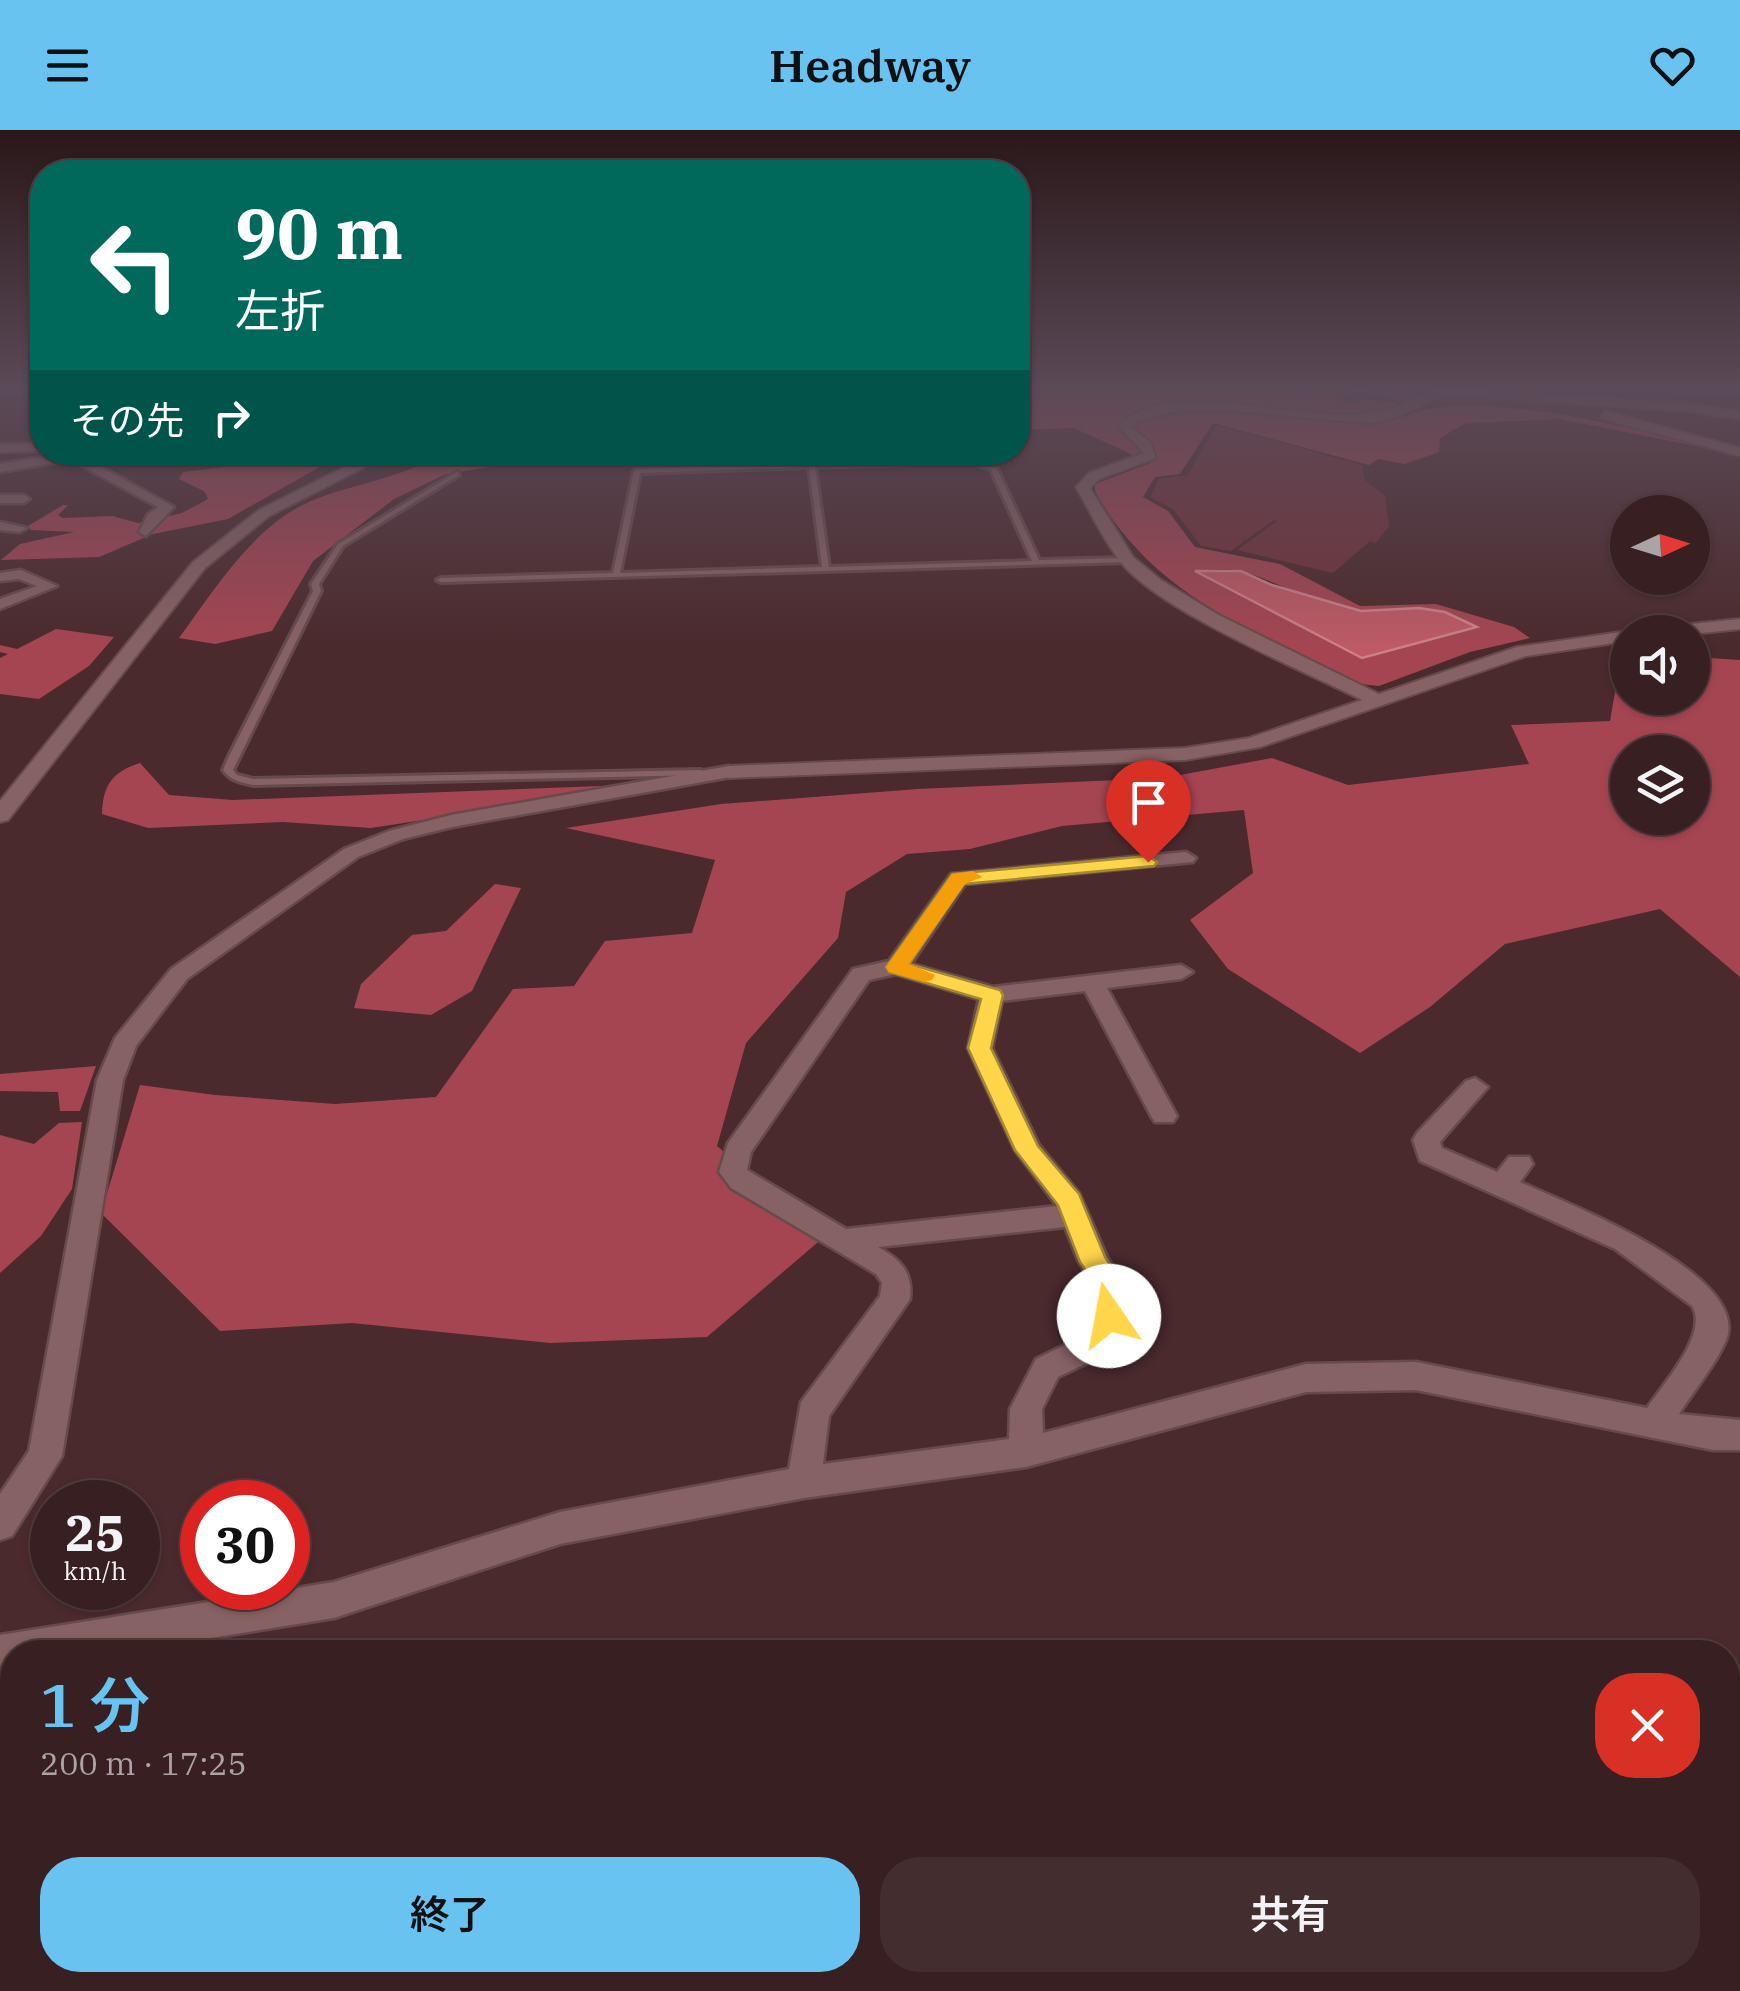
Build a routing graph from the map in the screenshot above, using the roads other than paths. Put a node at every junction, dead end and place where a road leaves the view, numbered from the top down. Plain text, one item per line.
1 (105, 474) edge
2 (337, 474) edge
3 (456, 474) dead end
4 (636, 474) edge
5 (813, 474) edge
6 (996, 474) edge
7 (1100, 474) edge
8 (0, 498) edge
9 (24, 499) dead end
10 (0, 526) edge
11 (20, 528) dead end
12 (146, 532) dead end
13 (1127, 560) junction
14 (1036, 562) junction
15 (826, 568) junction
16 (616, 574) junction
17 (0, 577) edge
18 (441, 580) dead end
19 (0, 604) edge
20 (1740, 624) edge
21 (1710, 627) edge
22 (1610, 639) edge
23 (1375, 700) junction
24 (728, 772) junction
25 (0, 815) edge
26 (1186, 858) dead end
27 (896, 967) junction
28 (1181, 972) dead end
29 (1093, 983) junction
30 (992, 995) junction
31 (1475, 1086) dead end
32 (1164, 1116) dead end
33 (1075, 1215) junction
34 (842, 1240) junction
35 (1655, 1424) junction
36 (1740, 1435) edge
37 (1026, 1452) junction
38 (804, 1482) junction
39 (0, 1524) edge
40 (87, 1640) edge

1 - 12 street
2 - 25 street
3 - 24 lane
4 - 16 lane
5 - 15 lane
6 - 14 lane
7 - 13 street
8 - 9 street
10 - 11 street
13 - 14 lane
13 - 23 street
14 - 15 lane
15 - 16 lane
16 - 18 lane
17 - 19 street
20 - 21 street
22 - 23 street
23 - 24 street
24 - 39 street
26 - 27 street
27 - 30 street
27 - 34 street
28 - 29 street
29 - 30 street
29 - 32 street
30 - 33 street
31 - 35 street
33 - 34 street
33 - 37 street
34 - 38 street
35 - 36 street
35 - 37 street
37 - 38 street
38 - 40 street

